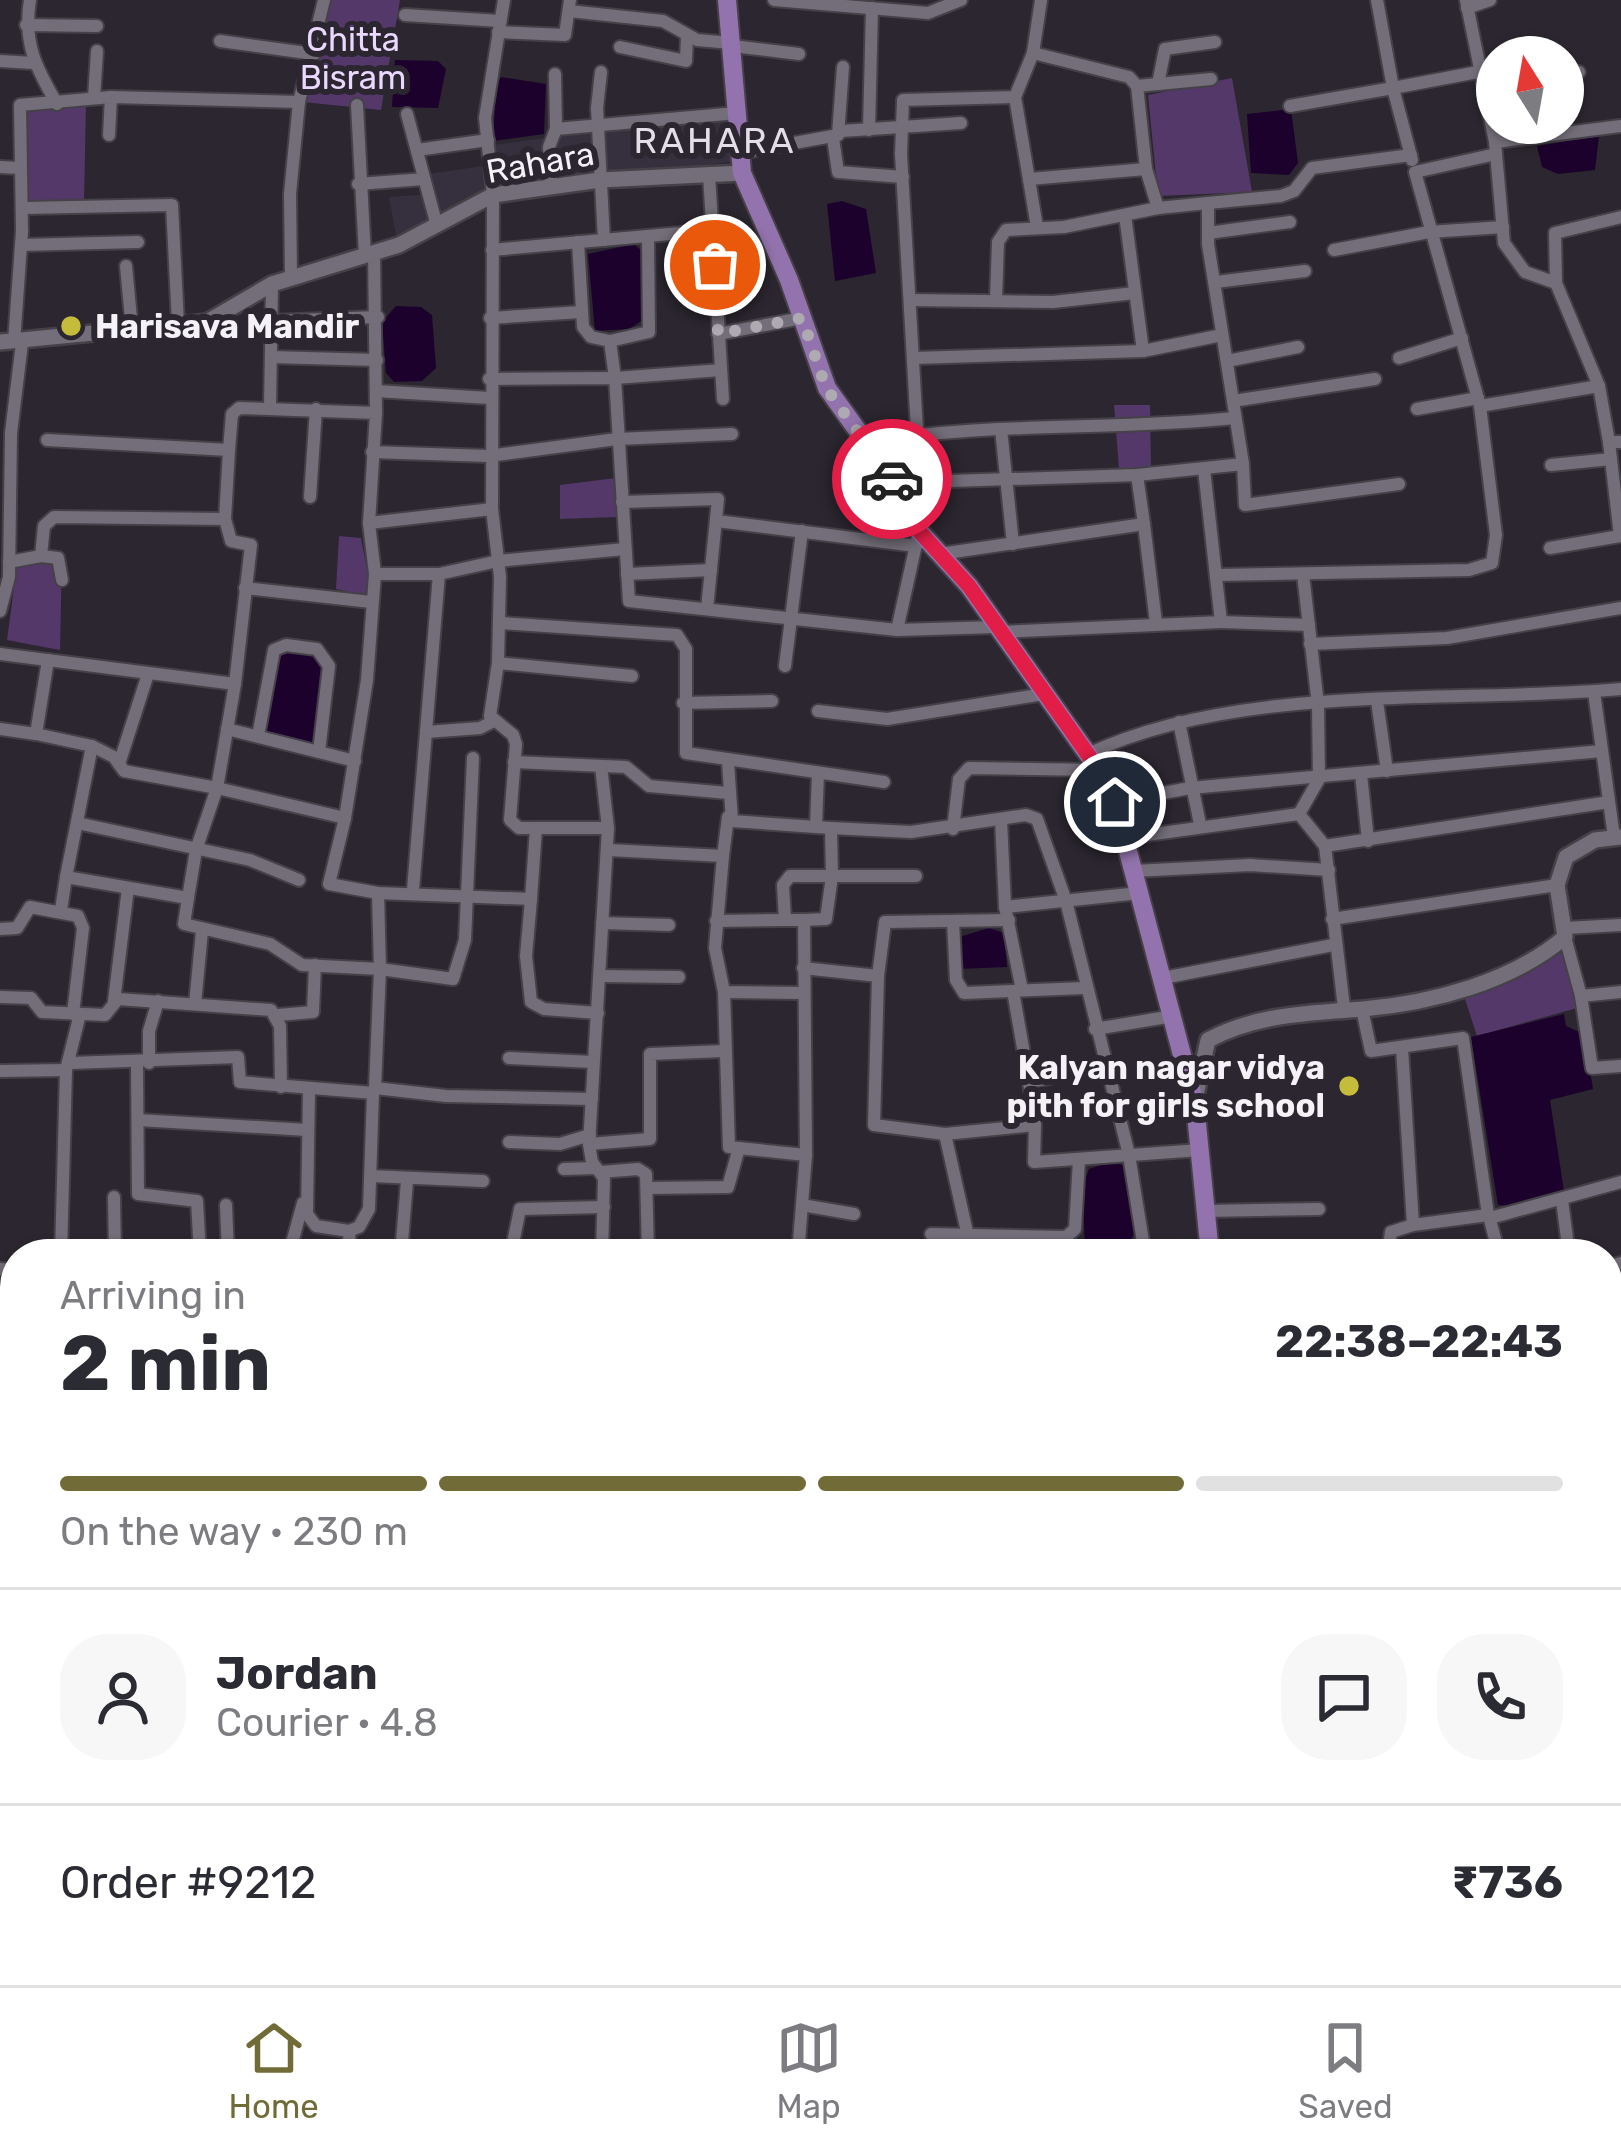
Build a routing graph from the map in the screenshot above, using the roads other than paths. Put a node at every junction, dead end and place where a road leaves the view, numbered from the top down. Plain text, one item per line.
1 (30, 0) edge
2 (324, 0) edge
3 (505, 0) edge
4 (728, 0) edge
5 (775, 0) edge
6 (961, 0) edge
7 (1041, 0) edge
8 (1377, 0) edge
9 (1490, 0) edge
10 (1466, 4) edge
11 (570, 6) edge
12 (872, 8) junction
13 (405, 15) dead end
14 (26, 25) junction
15 (97, 26) dead end
16 (499, 27) junction
17 (687, 36) junction
18 (1476, 37) edge
19 (220, 41) dead end
20 (1215, 42) dead end
21 (733, 44) junction
22 (620, 47) dead end
23 (97, 51) dead end
24 (1033, 52) junction
25 (314, 53) junction
26 (799, 54) dead end
27 (0, 61) edge
28 (33, 62) junction
29 (843, 67) dead end
30 (601, 72) dead end
31 (555, 74) dead end
32 (1211, 79) dead end
33 (1476, 80) edge
34 (1158, 84) junction
35 (1137, 86) junction
36 (1393, 88) junction
37 (111, 97) junction
38 (1015, 97) junction
39 (94, 98) junction
40 (299, 102) junction
41 (0, 104) edge
42 (57, 104) junction
43 (20, 105) junction
44 (357, 105) dead end
45 (1290, 106) dead end
46 (737, 113) junction
47 (407, 114) dead end
48 (961, 123) dead end
49 (1621, 125) edge
50 (598, 126) junction
51 (902, 127) junction
52 (556, 129) junction
53 (869, 130) junction
54 (837, 134) junction
55 (109, 135) dead end
56 (488, 140) junction
57 (1496, 144) edge
58 (1496, 148) junction
59 (417, 150) junction
60 (740, 153) junction
61 (1411, 155) junction
62 (0, 167) edge
63 (20, 168) junction
64 (1145, 169) junction
65 (1415, 172) junction
66 (742, 173) junction
67 (709, 175) junction
68 (903, 177) junction
69 (424, 179) junction
70 (1029, 179) junction
71 (600, 180) junction
72 (358, 184) junction
73 (551, 186) junction
74 (493, 195) junction
75 (1208, 203) junction
76 (22, 208) junction
77 (1158, 208) junction
78 (1124, 215) junction
79 (1621, 217) edge
80 (1290, 222) dead end
81 (437, 226) junction
82 (1037, 227) junction
83 (1502, 227) junction
84 (714, 230) junction
85 (1429, 232) junction
86 (1208, 233) junction
87 (648, 236) junction
88 (604, 240) junction
89 (138, 242) dead end
90 (578, 242) junction
91 (20, 245) junction
92 (492, 250) junction
93 (1334, 250) dead end
94 (370, 255) junction
95 (126, 266) dead end
96 (1305, 272) dead end
97 (291, 276) junction
98 (1216, 282) junction
99 (1556, 283) junction
100 (272, 284) junction
101 (1135, 293) junction
102 (911, 300) junction
103 (996, 300) junction
104 (581, 312) junction
105 (378, 317) junction
106 (490, 318) junction
107 (802, 318) junction
108 (272, 321) junction
109 (178, 323) junction
110 (132, 329) junction
111 (718, 334) junction
112 (1222, 334) junction
113 (1462, 338) junction
114 (610, 340) junction
115 (12, 342) edge
116 (1298, 347) dead end
117 (1143, 351) junction
118 (271, 357) junction
119 (914, 358) junction
120 (1399, 358) dead end
121 (377, 360) junction
122 (1227, 361) junction
123 (721, 370) junction
124 (615, 378) junction
125 (490, 379) junction
126 (1375, 379) dead end
127 (1599, 386) junction
128 (376, 391) junction
129 (489, 398) junction
130 (723, 398) dead end
131 (1232, 401) junction
132 (1479, 402) junction
133 (270, 407) junction
134 (1418, 409) dead end
135 (316, 410) junction
136 (376, 413) junction
137 (1235, 418) junction
138 (1001, 429) junction
139 (918, 433) junction
140 (732, 434) dead end
141 (617, 439) junction
142 (47, 440) dead end
143 (866, 442) junction
144 (1615, 442) edge
145 (229, 450) junction
146 (372, 452) junction
147 (488, 456) junction
148 (1611, 459) junction
149 (1243, 464) junction
150 (1551, 465) dead end
151 (1204, 469) junction
152 (1137, 475) junction
153 (1006, 478) junction
154 (920, 482) junction
155 (1399, 484) dead end
156 (901, 491) junction
157 (310, 497) dead end
158 (622, 502) junction
159 (492, 509) junction
160 (225, 519) junction
161 (717, 521) junction
162 (369, 523) junction
163 (1144, 524) junction
164 (802, 531) junction
165 (917, 538) junction
166 (1013, 544) junction
167 (1550, 548) dead end
168 (625, 549) junction
169 (940, 554) junction
170 (41, 556) junction
171 (498, 561) junction
172 (712, 570) junction
173 (6, 572) edge
174 (375, 574) junction
175 (439, 574) junction
176 (627, 574) junction
177 (1303, 574) junction
178 (1216, 575) junction
179 (62, 580) dead end
180 (245, 588) junction
181 (629, 601) junction
182 (371, 602) junction
183 (1621, 608) edge
184 (707, 609) junction
185 (0, 610) edge
186 (790, 619) junction
187 (501, 622) junction
188 (1221, 622) junction
189 (1156, 623) junction
190 (1309, 625) junction
191 (897, 630) junction
192 (998, 630) junction
193 (631, 631) junction
194 (1310, 644) junction
195 (0, 654) edge
196 (48, 660) junction
197 (498, 664) junction
198 (785, 666) dead end
199 (148, 674) junction
200 (632, 676) dead end
201 (235, 684) junction
202 (1621, 689) edge
203 (1594, 692) junction
204 (1045, 694) junction
205 (772, 701) dead end
206 (1377, 701) junction
207 (683, 704) junction
208 (1318, 705) junction
209 (818, 711) dead end
210 (492, 722) junction
211 (1179, 722) junction
212 (0, 729) edge
213 (227, 729) junction
214 (426, 732) junction
215 (36, 734) junction
216 (258, 736) junction
217 (92, 746) junction
218 (319, 752) junction
219 (1602, 752) junction
220 (473, 758) dead end
221 (356, 761) junction
222 (514, 762) junction
223 (728, 762) junction
224 (1094, 762) junction
225 (119, 764) junction
226 (602, 766) junction
227 (1387, 771) junction
228 (818, 773) junction
229 (1361, 775) junction
230 (1319, 779) junction
231 (884, 782) dead end
232 (217, 788) junction
233 (1190, 788) junction
234 (728, 793) junction
235 (1115, 802) junction
236 (1609, 802) junction
237 (1299, 814) junction
238 (729, 816) junction
239 (345, 818) junction
240 (1001, 820) junction
241 (77, 824) junction
242 (1200, 824) junction
243 (536, 828) junction
244 (608, 828) junction
245 (824, 828) junction
246 (953, 829) junction
247 (1617, 837) edge
248 (1125, 838) junction
249 (1369, 841) junction
250 (1325, 846) junction
251 (196, 850) junction
252 (609, 850) junction
253 (723, 856) junction
254 (1329, 870) junction
255 (1134, 871) junction
256 (832, 876) junction
257 (916, 876) dead end
258 (66, 878) junction
259 (299, 880) dead end
260 (1557, 885) junction
261 (128, 889) junction
262 (413, 890) junction
263 (378, 893) junction
264 (1139, 893) junction
265 (469, 894) junction
266 (188, 898) junction
267 (531, 899) junction
268 (1066, 901) junction
269 (61, 910) junction
270 (1007, 914) junction
271 (1332, 919) junction
272 (784, 920) junction
273 (804, 920) junction
274 (716, 921) junction
275 (952, 922) junction
276 (602, 923) junction
277 (669, 925) dead end
278 (1621, 925) edge
279 (0, 929) edge
280 (202, 931) junction
281 (1565, 933) junction
282 (1333, 945) junction
283 (315, 965) junction
284 (803, 968) junction
285 (380, 969) junction
286 (600, 976) junction
287 (878, 976) junction
288 (679, 977) dead end
289 (1163, 978) junction
290 (1084, 988) junction
291 (1017, 990) junction
292 (724, 992) junction
293 (1621, 992) edge
294 (804, 993) junction
295 (1581, 996) junction
296 (0, 997) edge
297 (114, 1000) junction
298 (158, 1001) junction
299 (195, 1004) junction
300 (1344, 1008) junction
301 (1362, 1009) junction
302 (598, 1013) junction
303 (76, 1014) junction
304 (278, 1016) junction
305 (1173, 1016) junction
306 (1095, 1029) junction
307 (1402, 1048) junction
308 (724, 1051) junction
309 (509, 1058) dead end
310 (593, 1062) junction
311 (143, 1064) junction
312 (1105, 1066) junction
313 (1621, 1066) edge
314 (69, 1067) junction
315 (0, 1071) edge
316 (1029, 1082) junction
317 (281, 1087) junction
318 (309, 1090) junction
319 (374, 1090) junction
320 (592, 1099) junction
321 (1195, 1104) junction
322 (138, 1120) junction
323 (1034, 1126) junction
324 (308, 1130) junction
325 (945, 1134) junction
326 (590, 1139) junction
327 (509, 1142) dead end
328 (739, 1148) junction
329 (1200, 1150) junction
330 (806, 1155) junction
331 (1129, 1155) junction
332 (1079, 1160) junction
333 (564, 1169) dead end
334 (598, 1170) junction
335 (370, 1176) junction
336 (406, 1181) junction
337 (483, 1181) dead end
338 (1621, 1182) edge
339 (647, 1188) junction
340 (114, 1197) dead end
341 (304, 1200) junction
342 (1562, 1200) junction
343 (226, 1205) dead end
344 (802, 1205) junction
345 (604, 1207) junction
346 (1319, 1209) dead end
347 (1205, 1211) junction
348 (854, 1214) dead end
349 (1489, 1216) junction
350 (1413, 1225) junction
351 (349, 1231) junction
352 (967, 1232) junction
353 (931, 1234) dead end
354 (1016, 1238) joint
355 (63, 1239) edge
356 (115, 1239) edge
357 (199, 1239) edge
358 (227, 1239) edge
359 (293, 1239) edge
360 (349, 1239) edge
361 (402, 1239) edge
362 (514, 1239) edge
363 (603, 1239) edge
364 (648, 1239) edge
365 (799, 1239) edge
366 (1021, 1239) edge
367 (1074, 1239) edge
368 (1143, 1239) edge
369 (1208, 1239) edge
370 (1389, 1239) edge
371 (1495, 1239) edge
372 (1567, 1239) edge

1 - 14 street
2 - 25 street
3 - 16 street
4 - 21 main road
5 - 12 street
6 - 12 street
7 - 24 street
8 - 36 street
9 - 10 street
10 - 18 street
11 - 16 street
11 - 17 street
12 - 53 street
13 - 16 street
14 - 15 street
14 - 28 street
16 - 56 street
17 - 21 street
17 - 22 street
19 - 25 street
20 - 34 street
21 - 26 street
21 - 46 main road
23 - 39 street
24 - 35 street
24 - 38 street
25 - 40 street
27 - 28 street
28 - 42 street
29 - 54 street
30 - 50 street
31 - 52 street
32 - 34 street
33 - 36 street
34 - 35 street
35 - 64 street
36 - 45 street
36 - 61 street
37 - 39 street
37 - 40 street
37 - 55 street
38 - 51 street
38 - 70 street
39 - 42 street
40 - 97 street
41 - 43 street
42 - 43 street
43 - 63 street
44 - 72 street
46 - 50 street
46 - 60 main road
47 - 59 street
48 - 51 street
49 - 58 street
50 - 52 street
50 - 71 street
51 - 53 street
51 - 68 street
52 - 73 street
53 - 54 street
54 - 60 street
54 - 68 street
56 - 59 street
56 - 74 street
57 - 58 street
58 - 65 street
58 - 83 street
59 - 69 street
60 - 66 main road
61 - 65 street
61 - 75 street
62 - 63 street
63 - 76 street
64 - 70 street
64 - 77 street
65 - 85 street
66 - 67 street, Rahara
66 - 107 main road
67 - 71 street, Rahara
67 - 84 street
68 - 102 street
69 - 72 street
69 - 81 street
70 - 82 street
71 - 73 street, Rahara
71 - 88 street
72 - 94 street
73 - 74 street, Rahara
74 - 81 street, Rahara
74 - 92 street
75 - 77 street
75 - 86 street
76 - 91 street
76 - 109 street
77 - 78 street
78 - 82 street
78 - 101 street
79 - 99 street
80 - 86 street
81 - 94 street, Rahara
82 - 103 street
83 - 85 street
83 - 99 street
84 - 87 street
84 - 111 street
85 - 93 street
85 - 113 street
86 - 98 street
87 - 88 street
87 - 114 street
88 - 90 street
89 - 91 street
90 - 92 street
90 - 104 street
91 - 115 street
92 - 106 street
94 - 97 street, Rahara
94 - 105 street
95 - 110 street
96 - 98 street
97 - 100 street, Rahara
98 - 112 street
99 - 127 street
100 - 108 street
100 - 109 street, Rahara
101 - 103 street
101 - 117 street
102 - 103 street
102 - 119 street
104 - 106 street
104 - 114 street
105 - 108 street
105 - 121 street
106 - 125 street
107 - 111 street
107 - 143 main road
108 - 118 street
109 - 110 street, Rahara
110 - 115 street, Rahara
111 - 123 street
112 - 117 street
112 - 122 street
113 - 120 street
113 - 132 street
114 - 124 street
115 - 173 street
116 - 122 street
117 - 119 street
118 - 121 street
118 - 133 street
119 - 139 street
121 - 128 street
122 - 131 street
123 - 124 street
123 - 130 street
124 - 125 street
124 - 141 street
125 - 129 street
126 - 131 street
127 - 132 street
127 - 144 street
128 - 129 street
128 - 136 street
129 - 147 street
131 - 137 street
132 - 134 street
132 - 177 street
133 - 135 street
133 - 145 street
135 - 136 street
135 - 157 street
136 - 146 street
137 - 138 street
137 - 149 street
138 - 139 street
138 - 153 street
139 - 143 street
139 - 154 street
140 - 141 street
141 - 147 street
141 - 158 street
142 - 145 street
143 - 156 main road
144 - 148 street
145 - 160 street
146 - 147 street
146 - 162 street
147 - 159 street
148 - 150 street
148 - 167 street
149 - 151 street
149 - 155 street
151 - 152 street
151 - 178 street
152 - 153 street
152 - 163 street
153 - 154 street
153 - 166 street
154 - 156 street
156 - 165 main road
158 - 161 street
158 - 168 street
159 - 162 street
159 - 171 street
160 - 170 street
160 - 180 street
161 - 164 street
161 - 172 street
162 - 174 street
163 - 166 street
163 - 189 street
164 - 165 street
164 - 186 street
165 - 169 main road
165 - 191 street
166 - 169 street
168 - 171 street
168 - 176 street
169 - 192 main road
170 - 173 street
170 - 179 street
171 - 175 street
171 - 187 street
172 - 176 street
172 - 184 street
173 - 185 street
174 - 175 street
174 - 182 street
175 - 214 street
176 - 181 street
177 - 178 street
177 - 190 street
178 - 188 street
180 - 182 street
180 - 201 street
181 - 184 street
181 - 193 street
182 - 221 street
183 - 194 street
184 - 186 street
186 - 191 street
186 - 198 street
187 - 193 street
187 - 197 street
188 - 189 street
188 - 190 street
189 - 192 street
190 - 194 street
191 - 192 street
192 - 204 main road
193 - 207 street
194 - 208 street
195 - 196 street
196 - 199 street
196 - 215 street
197 - 200 street
197 - 210 street
199 - 201 street
199 - 225 street
201 - 213 street
202 - 203 street
203 - 206 street
203 - 219 street
204 - 209 street
204 - 224 main road
205 - 207 street
206 - 208 street
206 - 227 street
207 - 223 street
208 - 211 street
208 - 230 street
210 - 214 street
210 - 222 street
211 - 224 street
211 - 233 street
212 - 215 street
213 - 216 street
213 - 232 street
214 - 262 street
215 - 217 street
216 - 218 street
216 - 218 street
217 - 225 street
217 - 241 street
218 - 221 street
219 - 227 street
219 - 236 street
220 - 265 street
221 - 239 street
222 - 226 street
222 - 243 street
223 - 228 street
223 - 234 street
224 - 235 main road
224 - 246 street
225 - 232 street
226 - 234 street
226 - 244 street
227 - 229 street
228 - 231 street
228 - 245 street
229 - 230 street
229 - 249 street
230 - 233 street
230 - 237 street
232 - 239 street
232 - 251 street
233 - 235 street
233 - 242 street
234 - 238 street
235 - 248 main road
236 - 247 street
236 - 249 street
237 - 242 street
237 - 250 street
238 - 245 street
238 - 253 street
239 - 263 street
240 - 246 street
240 - 268 street
240 - 270 street
241 - 251 street
241 - 258 street
242 - 248 street
243 - 244 street
243 - 267 street
244 - 252 street
245 - 246 street
245 - 256 street
247 - 260 street
248 - 255 main road
249 - 250 street
250 - 254 street
251 - 259 street
251 - 266 street
252 - 253 street
252 - 276 street
253 - 274 street
254 - 255 street
254 - 271 street
255 - 264 main road
256 - 257 street
256 - 272 street
256 - 273 street
258 - 261 street
258 - 269 street
260 - 271 street
260 - 281 street
261 - 266 street
261 - 297 street
262 - 263 street
262 - 265 street
263 - 285 street
264 - 268 street
264 - 289 main road
265 - 267 street
265 - 285 street
266 - 280 street
267 - 302 street
268 - 270 street
268 - 290 street
269 - 279 street
269 - 303 street
270 - 275 street
270 - 291 street
271 - 282 street
272 - 273 street
272 - 274 street
273 - 284 street
274 - 292 street
275 - 287 street
275 - 291 street
276 - 277 street
276 - 286 street
278 - 281 street
280 - 283 street
280 - 299 street
281 - 295 street
281 - 301 street
282 - 289 street
282 - 300 street
283 - 285 street
283 - 304 street
284 - 287 street
284 - 294 street
285 - 319 street
286 - 288 street
286 - 302 street
287 - 325 street
289 - 305 main road
290 - 291 street
290 - 306 street
291 - 316 street
292 - 294 street
292 - 308 street
293 - 295 street
294 - 330 street
295 - 313 street
296 - 303 street
297 - 298 street
297 - 303 street
298 - 299 street
298 - 311 street
299 - 304 street
300 - 301 street
300 - 321 street
301 - 307 street
302 - 310 street
303 - 314 street
304 - 317 street
305 - 306 street
305 - 321 main road
306 - 312 street
307 - 349 street
307 - 350 street
308 - 326 street
308 - 328 street
309 - 310 street
310 - 320 street
311 - 314 street
311 - 317 street
311 - 322 street
312 - 316 street
312 - 331 street
314 - 315 street
314 - 355 street
316 - 323 street
317 - 318 street
318 - 319 street
318 - 324 street
319 - 320 street
319 - 335 street
320 - 326 street
321 - 329 main road
322 - 324 street
322 - 357 street
323 - 325 street
323 - 332 street
324 - 341 street
325 - 352 street
326 - 327 street
326 - 334 street
328 - 330 street
328 - 339 street
329 - 331 street
329 - 347 main road
330 - 344 street
331 - 332 street
331 - 368 street
332 - 367 street
333 - 334 street
334 - 339 street
334 - 345 street
335 - 336 street
335 - 351 street
336 - 337 street
336 - 361 street
338 - 342 street
339 - 364 street
340 - 356 street
341 - 351 street
341 - 359 street
342 - 349 street
342 - 372 street
343 - 358 street
344 - 348 street
344 - 365 street
345 - 362 street
345 - 363 street
346 - 347 street
347 - 369 main road
349 - 350 street
349 - 371 street
350 - 370 street
351 - 360 street
352 - 353 street
352 - 354 street
354 - 366 street

